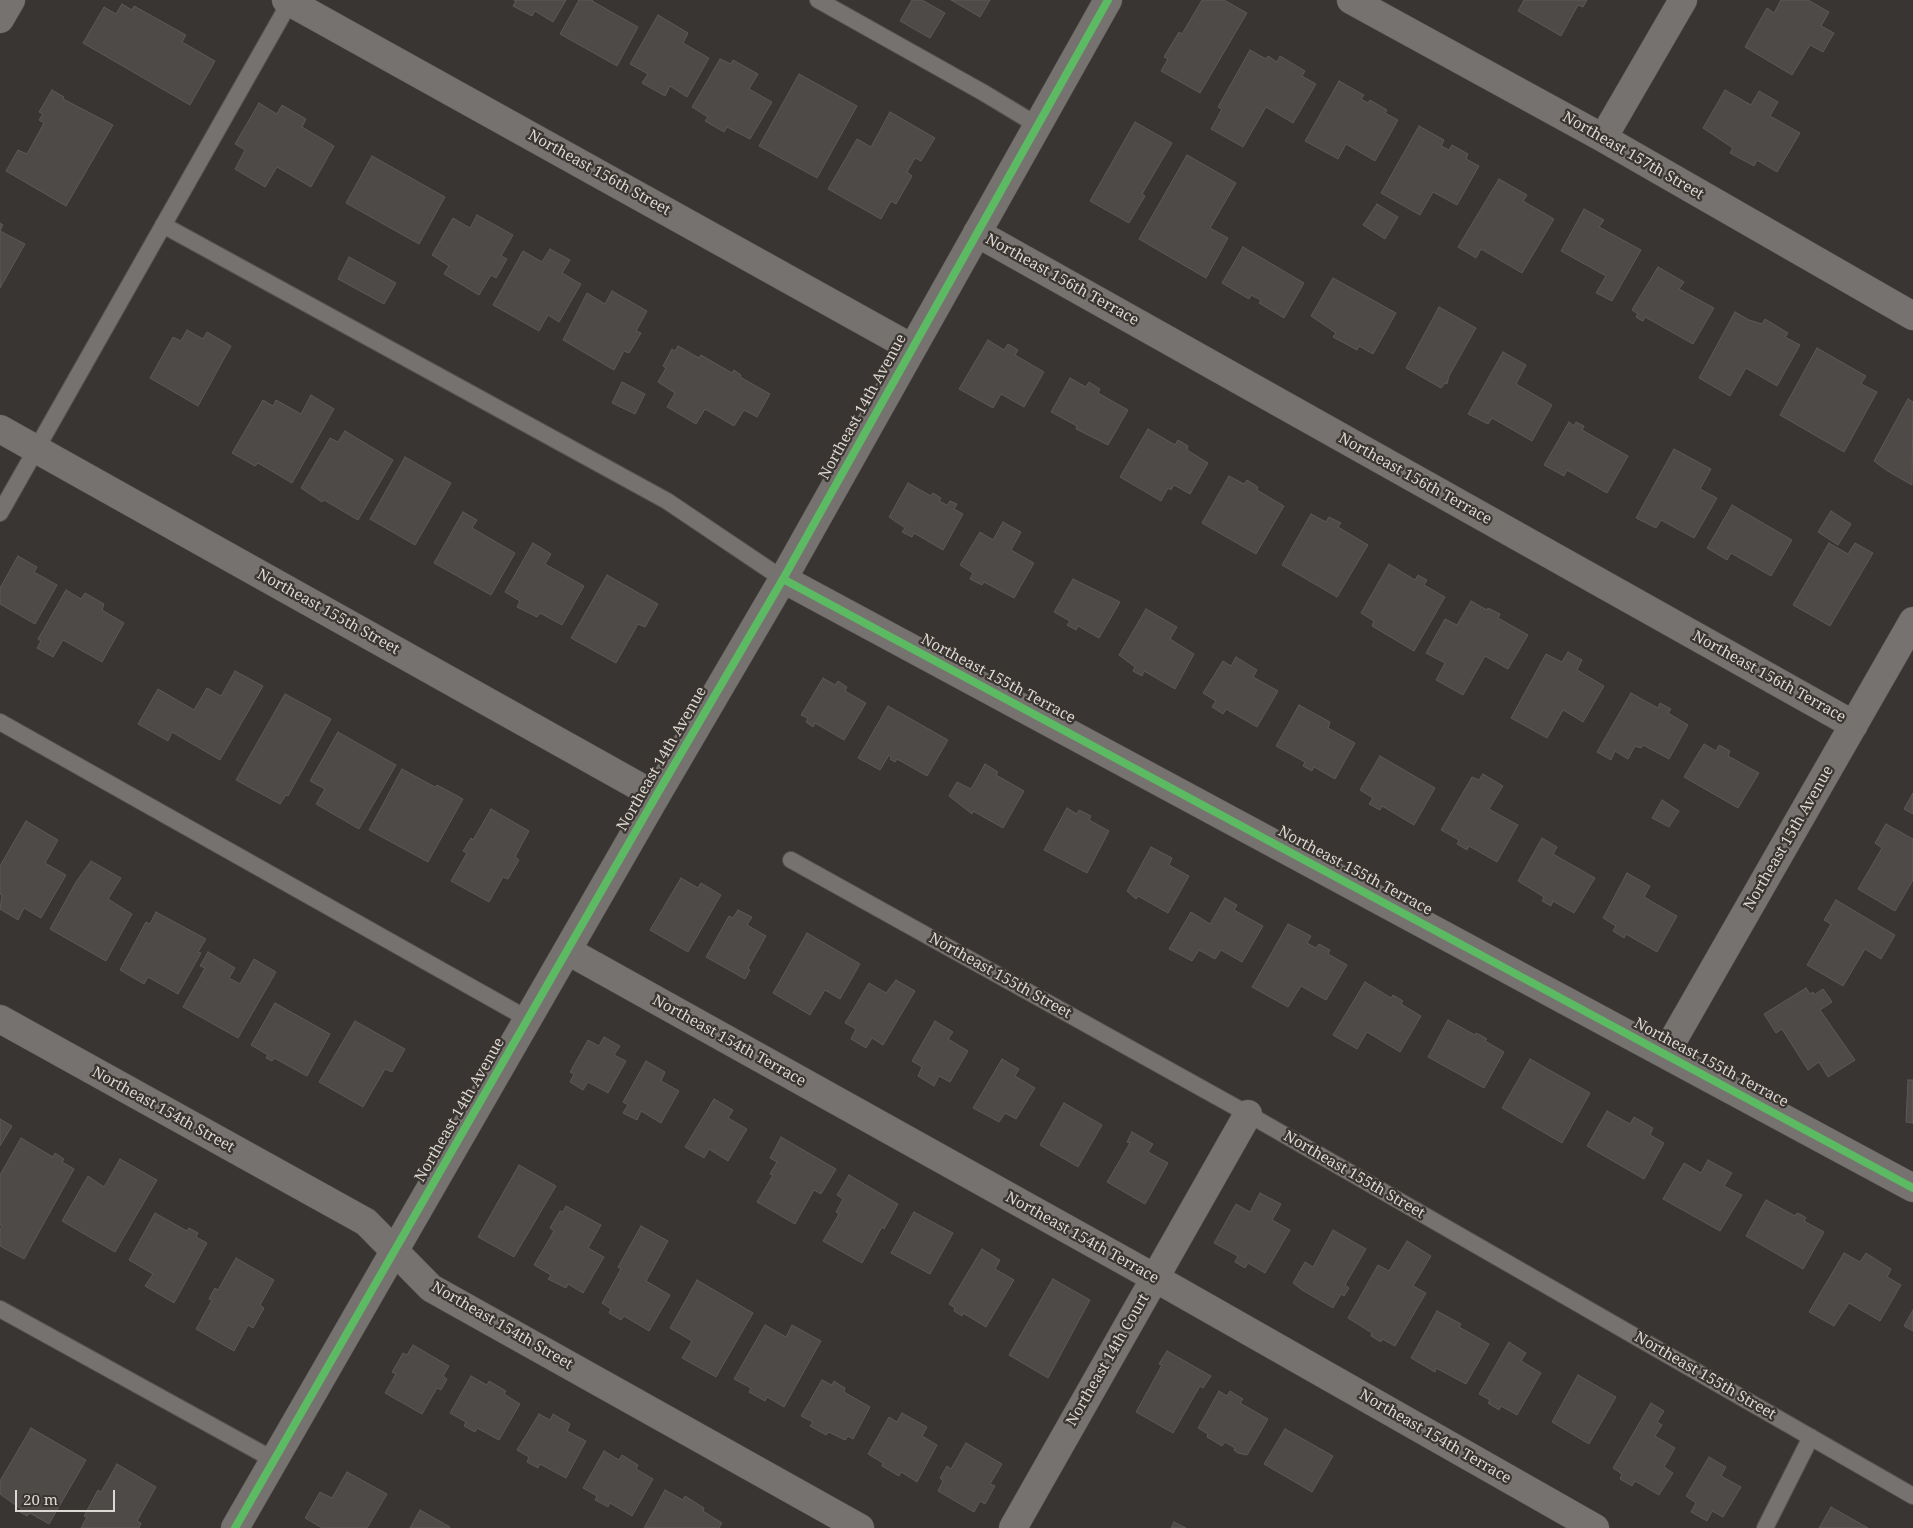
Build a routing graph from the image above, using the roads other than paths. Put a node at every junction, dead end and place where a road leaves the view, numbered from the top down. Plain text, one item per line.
1 (11, 0) edge
2 (818, 0) edge
3 (1108, 0) edge
4 (1351, 0) edge
5 (1682, 0) edge
6 (289, 1) edge
7 (0, 19) edge
8 (1037, 125) junction
9 (1603, 138) junction
10 (163, 225) junction
11 (977, 233) junction
12 (1913, 316) edge
13 (912, 348) junction
14 (0, 429) edge
15 (36, 450) junction
16 (0, 513) edge
17 (783, 579) junction
18 (1913, 621) edge
19 (0, 722) edge
20 (1854, 725) junction
21 (656, 796) junction
22 (791, 860) dead end
23 (568, 951) junction
24 (0, 1019) edge
25 (528, 1019) junction
26 (1666, 1054) junction
27 (1248, 1114) junction
28 (1913, 1188) edge
29 (395, 1250) junction
30 (1155, 1278) junction
31 (0, 1309) edge
32 (1811, 1437) junction
33 (274, 1460) junction
34 (1913, 1496) edge
35 (235, 1528) edge
36 (860, 1528) edge
37 (1013, 1528) edge
38 (1595, 1528) edge
39 (1765, 1528) edge

1 - 7 street
2 - 8 lane
3 - 8 street, Northeast 14th Avenue
4 - 9 street, Northeast 157th Street
5 - 9 street
6 - 10 lane
6 - 13 street, Northeast 156th Street
8 - 11 street, Northeast 14th Avenue
9 - 12 street, Northeast 157th Street
10 - 15 lane
10 - 17 lane
11 - 13 street, Northeast 14th Avenue
11 - 20 street, Northeast 156th Terrace
13 - 17 street, Northeast 14th Avenue
14 - 15 street, Northeast 155th Street
15 - 16 lane
15 - 21 street, Northeast 155th Street
17 - 21 street, Northeast 14th Avenue
17 - 26 street, Northeast 155th Terrace
18 - 20 street, Northeast 15th Avenue
19 - 25 lane
20 - 26 street, Northeast 15th Avenue
21 - 23 street, Northeast 14th Avenue
22 - 27 lane, Northeast 155th Street
23 - 25 street, Northeast 14th Avenue
23 - 30 street, Northeast 154th Terrace
24 - 29 street, Northeast 154th Street
25 - 29 street, Northeast 14th Avenue
26 - 28 street, Northeast 155th Terrace
27 - 30 street, Northeast 14th Court
27 - 32 lane, Northeast 155th Street
29 - 33 street, Northeast 14th Avenue
29 - 36 street, Northeast 154th Street
30 - 37 street, Northeast 14th Court
30 - 38 street, Northeast 154th Terrace
31 - 33 lane
32 - 34 lane, Northeast 155th Street
32 - 39 lane
33 - 35 street, Northeast 14th Avenue

